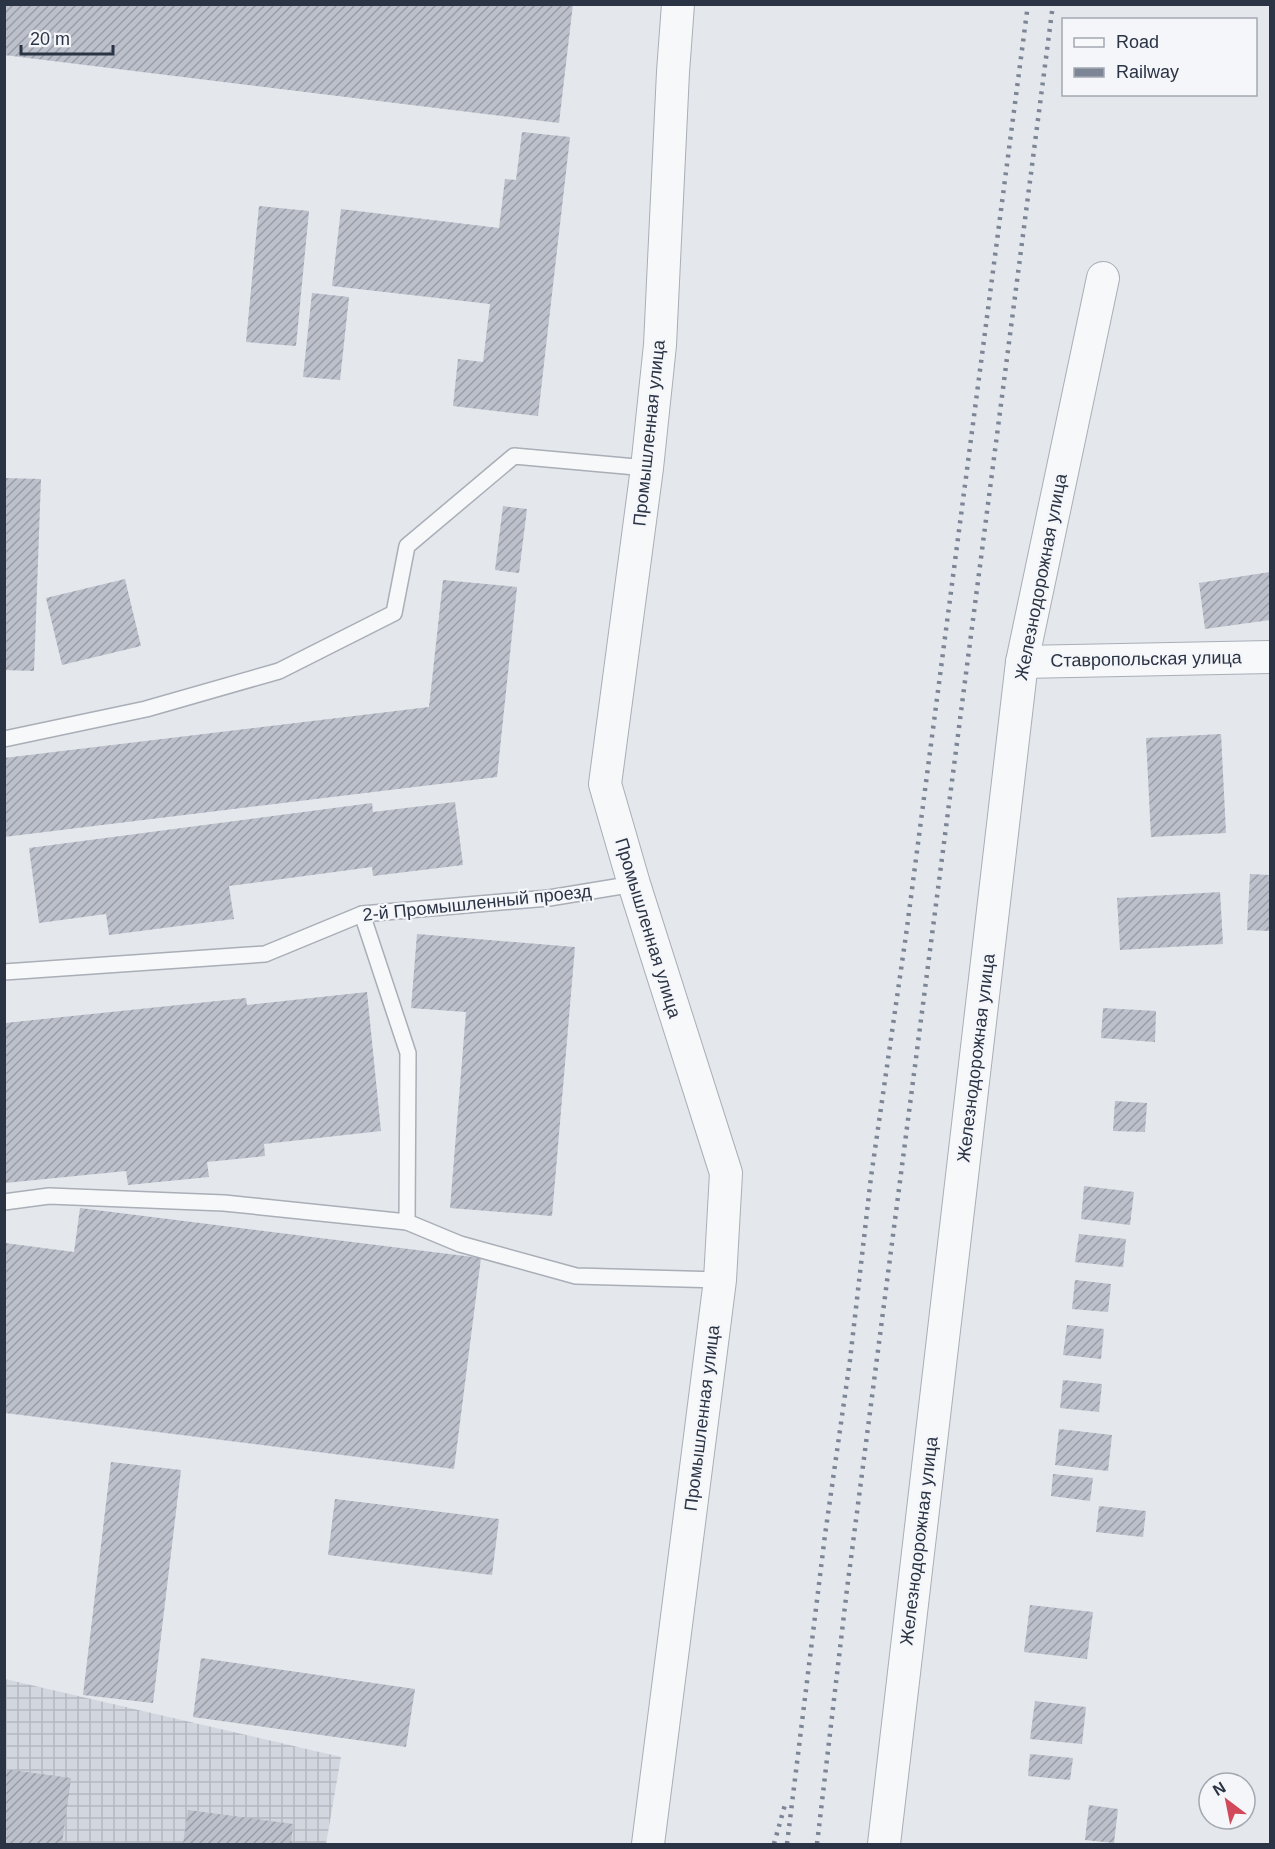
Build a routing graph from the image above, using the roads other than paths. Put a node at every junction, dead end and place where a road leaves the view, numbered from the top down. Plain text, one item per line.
1 (678, 4) edge
2 (1103, 278) dead end
3 (647, 468) junction
4 (1270, 657) edge
5 (1022, 662) junction
6 (4, 739) edge
7 (634, 884) junction
8 (362, 914) junction
9 (4, 972) edge
10 (4, 1202) edge
11 (407, 1222) junction
12 (720, 1280) junction
13 (648, 1845) edge
14 (884, 1845) edge

1 - 3 street, Промышленная улица
2 - 5 street, Железнодорожная улица
3 - 6 lane
3 - 7 street, Промышленная улица
4 - 5 street, Ставропольская улица
5 - 14 street, Железнодорожная улица
7 - 8 lane, 2-й Промышленный проезд
7 - 12 street, Промышленная улица
8 - 9 lane, 2-й Промышленный проезд
8 - 11 lane
10 - 11 lane
11 - 12 lane
12 - 13 street, Промышленная улица

